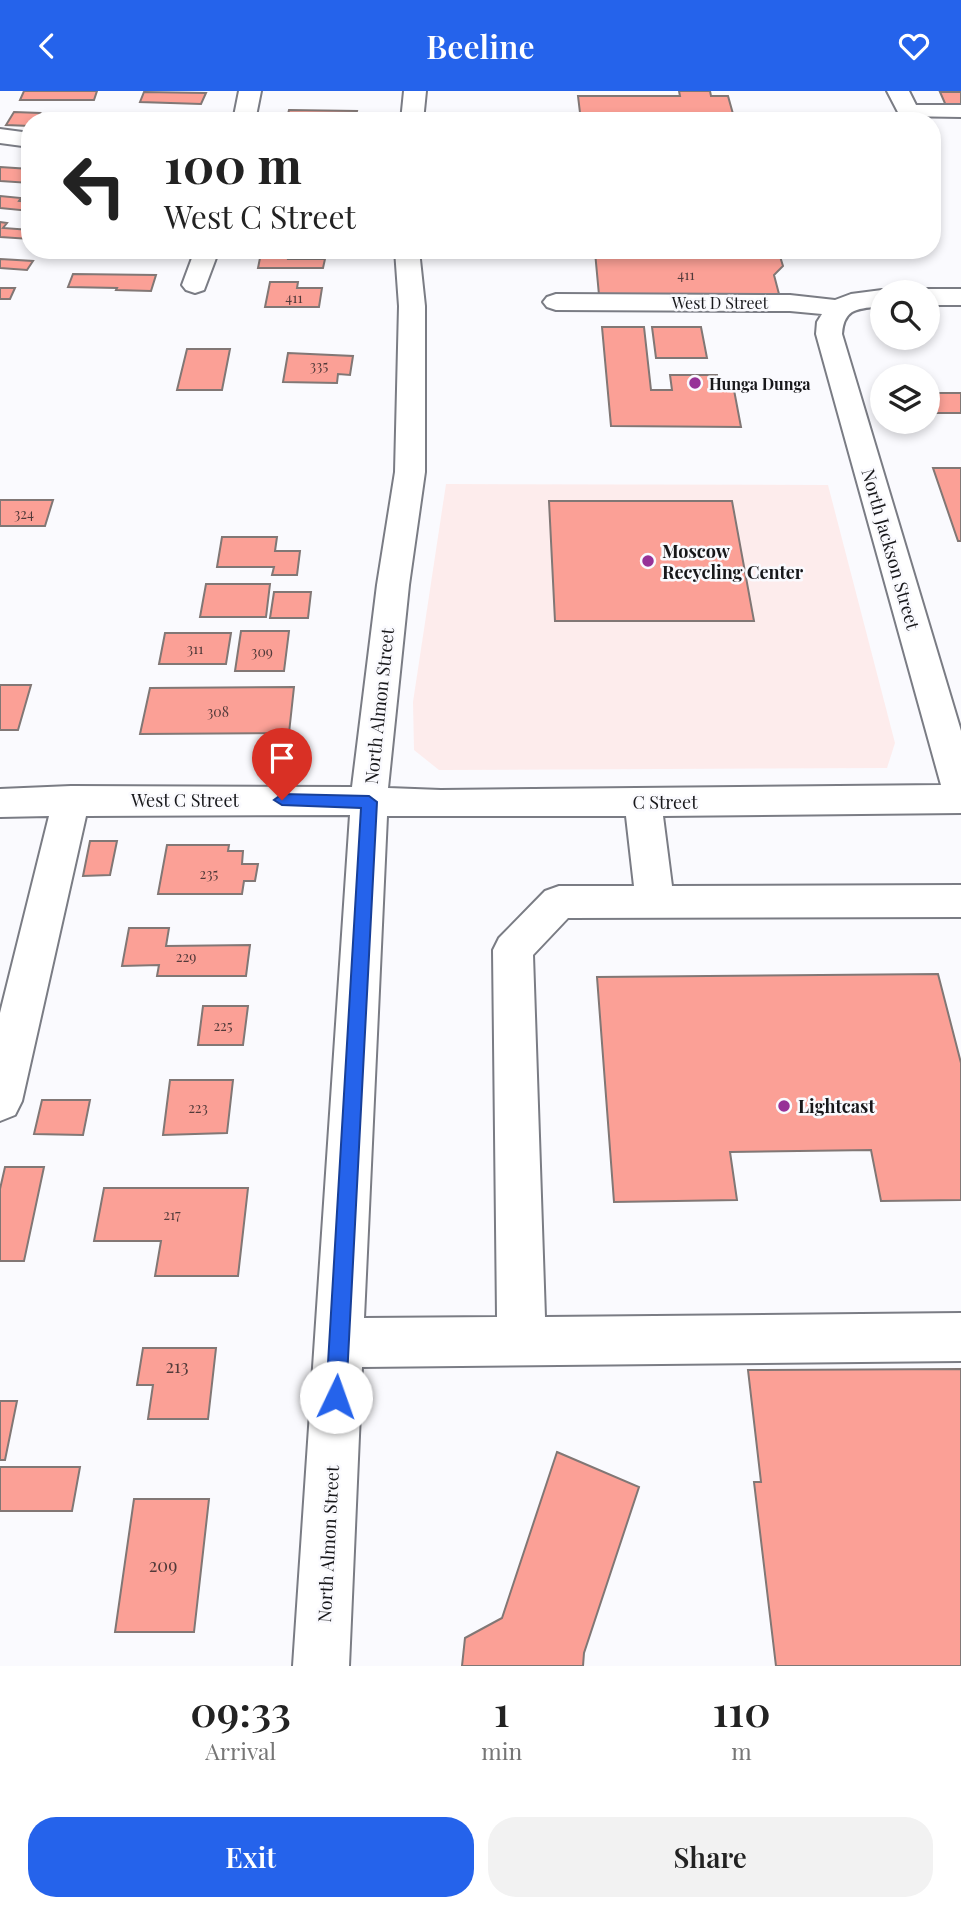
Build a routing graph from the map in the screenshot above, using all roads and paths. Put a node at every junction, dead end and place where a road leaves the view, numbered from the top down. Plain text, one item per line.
1 (250, 91) edge
2 (415, 91) edge
3 (898, 91) edge
4 (961, 111) edge
5 (246, 112) edge
6 (413, 112) edge
7 (0, 136) edge
8 (21, 139) edge
9 (204, 259) edge
10 (408, 259) edge
11 (195, 285) dead end
12 (940, 297) edge
13 (961, 297) edge
14 (870, 300) edge
15 (556, 302) dead end
16 (839, 308) junction
17 (961, 792) edge
18 (961, 799) edge
19 (71, 800) junction
20 (369, 802) junction
21 (643, 802) junction
22 (0, 803) edge
23 (961, 901) edge
24 (655, 902) junction
25 (0, 1101) edge
26 (961, 1337) edge
27 (522, 1342) junction
28 (339, 1343) junction
29 (321, 1666) edge

1 - 5 street
2 - 6 street
3 - 4 street
7 - 8 street
9 - 11 street
10 - 20 street, North Almon Street
12 - 13 street
14 - 16 street, West D Street
15 - 16 street, West D Street
16 - 17 street, North Jackson Street
18 - 21 street, C Street
19 - 20 street, West C Street
19 - 22 street, West C Street
19 - 25 street
20 - 21 street, C Street
20 - 28 street, North Almon Street
21 - 24 street
23 - 24 street
24 - 27 street
26 - 27 street
27 - 28 street
28 - 29 street, North Almon Street

